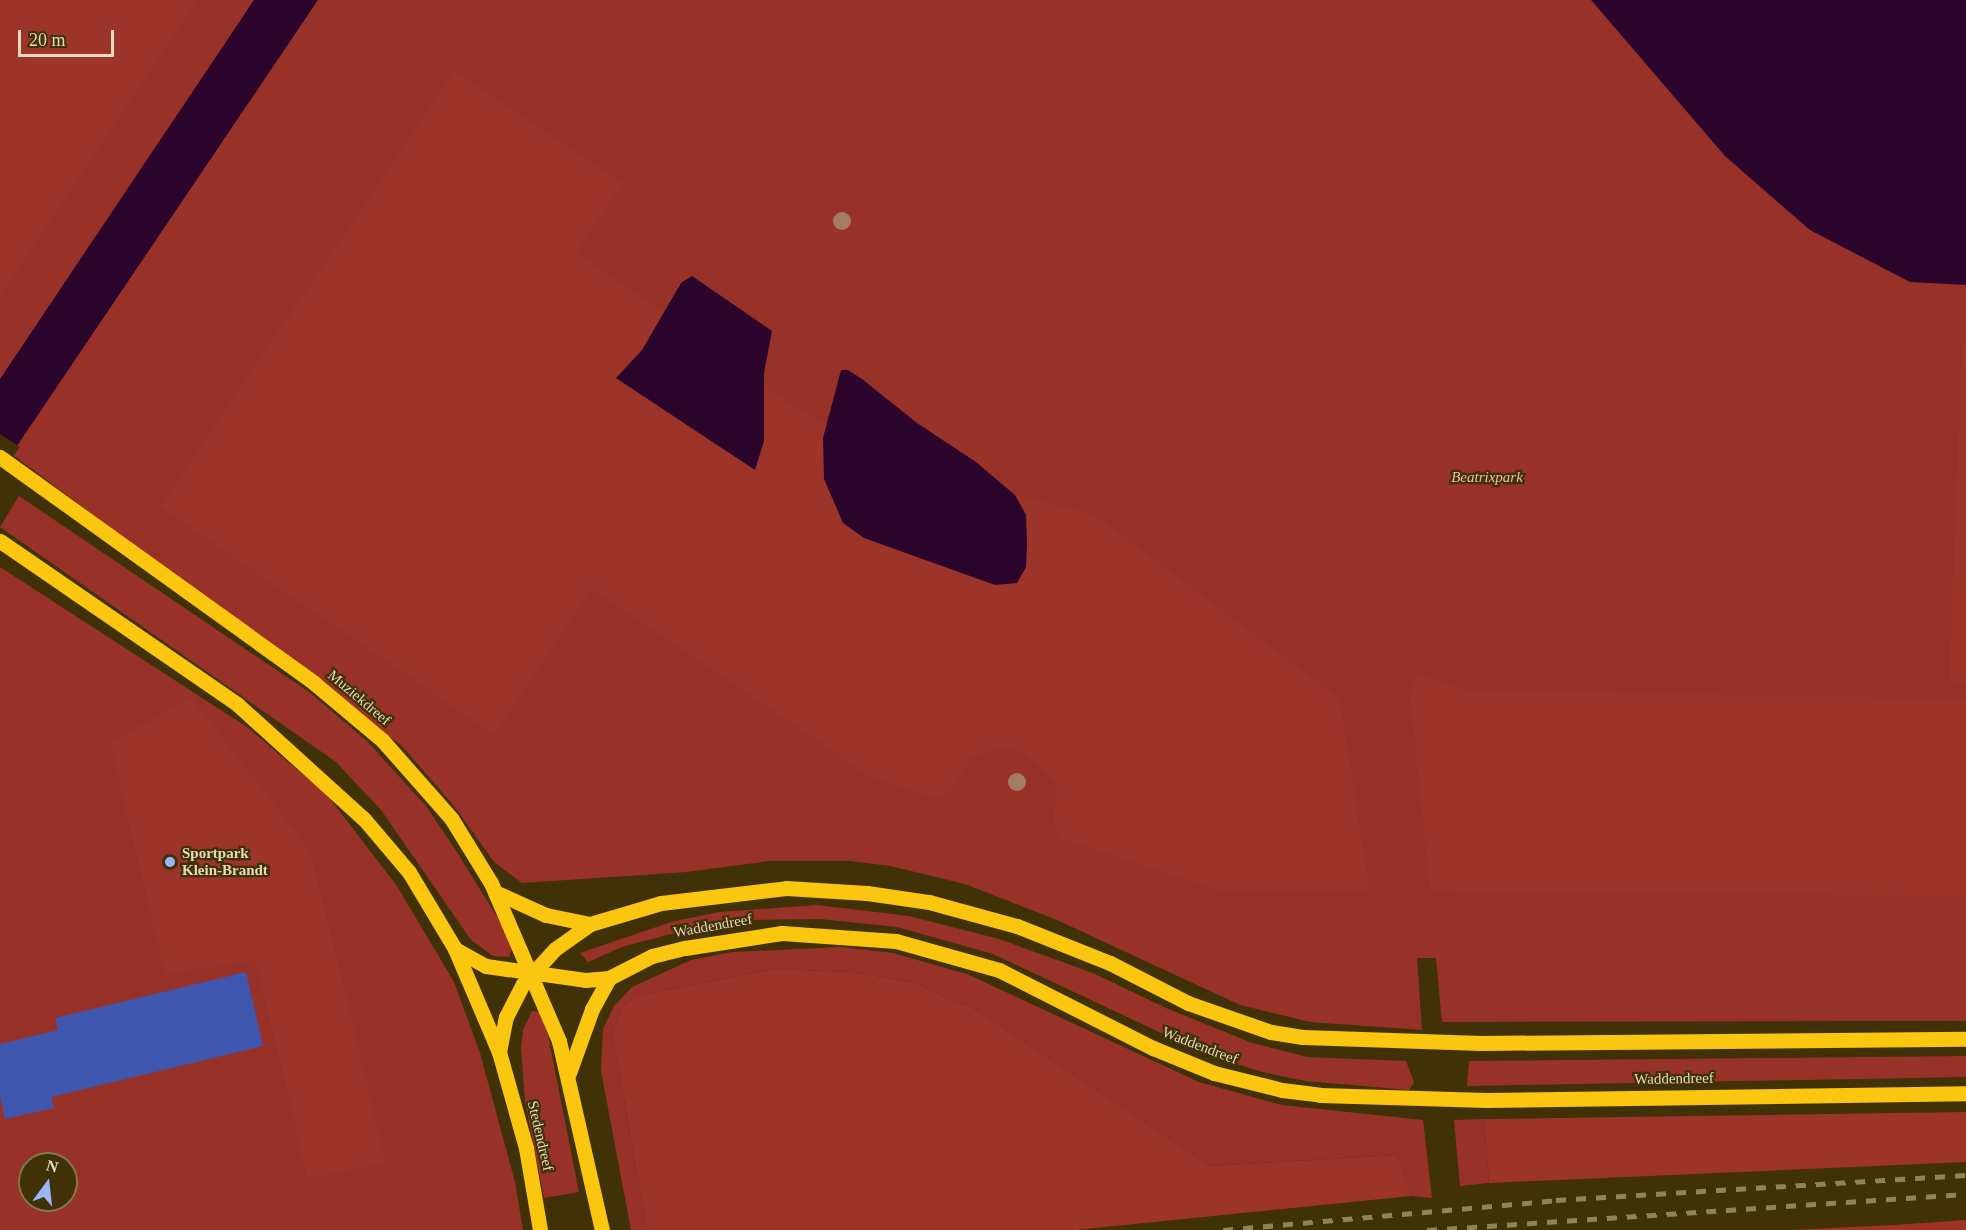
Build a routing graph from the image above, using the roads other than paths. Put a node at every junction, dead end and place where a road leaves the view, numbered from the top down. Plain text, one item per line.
1 (0, 457) edge
2 (6, 545) edge
3 (495, 892) junction
4 (590, 924) junction
5 (455, 949) junction
6 (531, 974) junction
7 (609, 978) junction
8 (1966, 1039) edge
9 (499, 1052) junction
10 (569, 1072) junction
11 (1966, 1094) edge
12 (540, 1230) edge
13 (602, 1230) edge

1 - 3 main road, Muziekdreef
2 - 5 main road
3 - 4 main road
3 - 6 main road, Muziekdreef
4 - 6 main road
4 - 8 main road, Waddendreef
5 - 6 main road, Waddendreef
5 - 9 main road, Stedendreef
6 - 7 main road, Waddendreef
6 - 9 main road
6 - 10 main road, Muziekdreef
7 - 10 main road
7 - 11 main road, Waddendreef
9 - 12 main road, Stedendreef
10 - 13 main road

